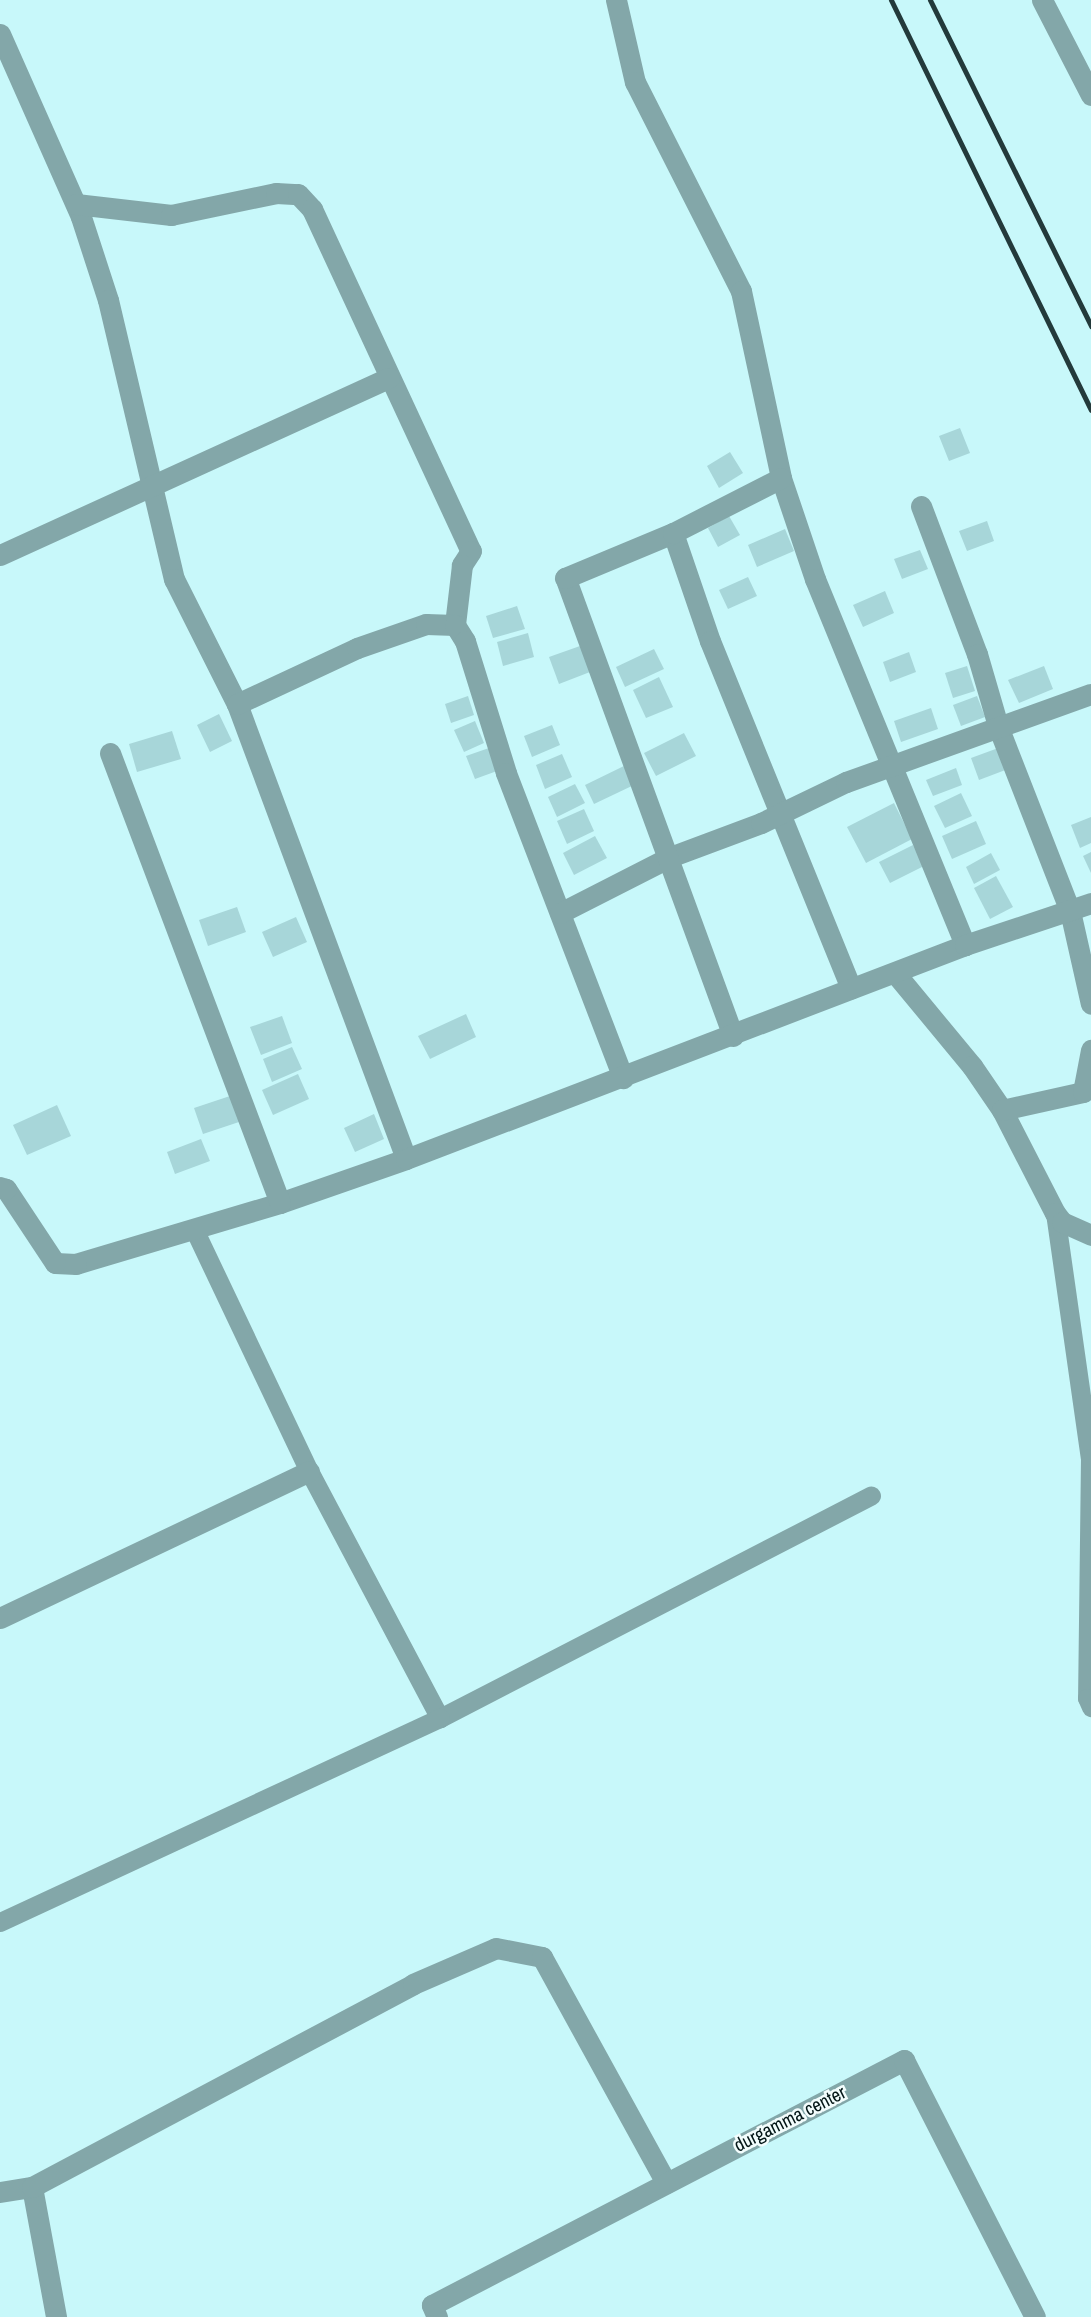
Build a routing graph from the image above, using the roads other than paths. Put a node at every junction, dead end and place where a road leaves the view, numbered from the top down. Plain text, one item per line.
1 (616, 0) edge
2 (1042, 0) edge
3 (0, 34) edge
4 (1091, 95) edge
5 (76, 204) junction
6 (389, 378) junction
7 (781, 478) junction
8 (153, 489) junction
9 (921, 506) dead end
10 (673, 533) junction
11 (0, 555) edge
12 (455, 625) junction
13 (1091, 694) edge
14 (237, 704) junction
15 (999, 729) junction
16 (110, 753) dead end
17 (894, 768) junction
18 (782, 813) junction
19 (670, 856) junction
20 (1091, 903) edge
21 (1070, 911) junction
22 (560, 913) junction
23 (965, 945) junction
24 (895, 973) junction
25 (851, 989) junction
26 (1091, 1004) edge
27 (733, 1036) junction
28 (1091, 1050) edge
29 (623, 1078) junction
30 (1002, 1110) junction
31 (406, 1159) junction
32 (0, 1187) edge
33 (280, 1203) junction
34 (1055, 1213) junction
35 (194, 1229) junction
36 (1091, 1235) edge
37 (309, 1471) junction
38 (871, 1496) dead end
39 (0, 1618) edge
40 (1091, 1707) edge
41 (440, 1718) junction
42 (0, 1922) edge
43 (666, 2183) junction
44 (32, 2187) junction
45 (0, 2192) edge
46 (56, 2317) edge
47 (437, 2317) edge
48 (1035, 2317) edge

1 - 7 street
2 - 4 street
3 - 5 street
5 - 6 street
5 - 8 street
6 - 8 street
6 - 12 street
7 - 10 street
7 - 17 street
8 - 11 street
8 - 14 street
9 - 15 street
10 - 18 street
10 - 19 street
12 - 14 street
12 - 22 street
13 - 15 street
14 - 31 street
15 - 17 street
15 - 21 street
16 - 33 street
17 - 18 street
17 - 23 street
18 - 19 street
18 - 25 street
19 - 22 street
19 - 27 street
20 - 21 street
21 - 23 street
21 - 26 street
22 - 29 street
23 - 24 street
24 - 25 street
24 - 30 street
25 - 27 street
27 - 29 street
28 - 30 street
29 - 31 street
30 - 34 street
31 - 33 street
32 - 35 street
33 - 35 street
34 - 36 street
34 - 40 lane
35 - 37 lane
37 - 39 street
37 - 41 lane
38 - 41 lane
41 - 42 lane
43 - 44 street
43 - 47 street, durgamma center
43 - 48 street, durgamma center
44 - 45 street
44 - 46 street

